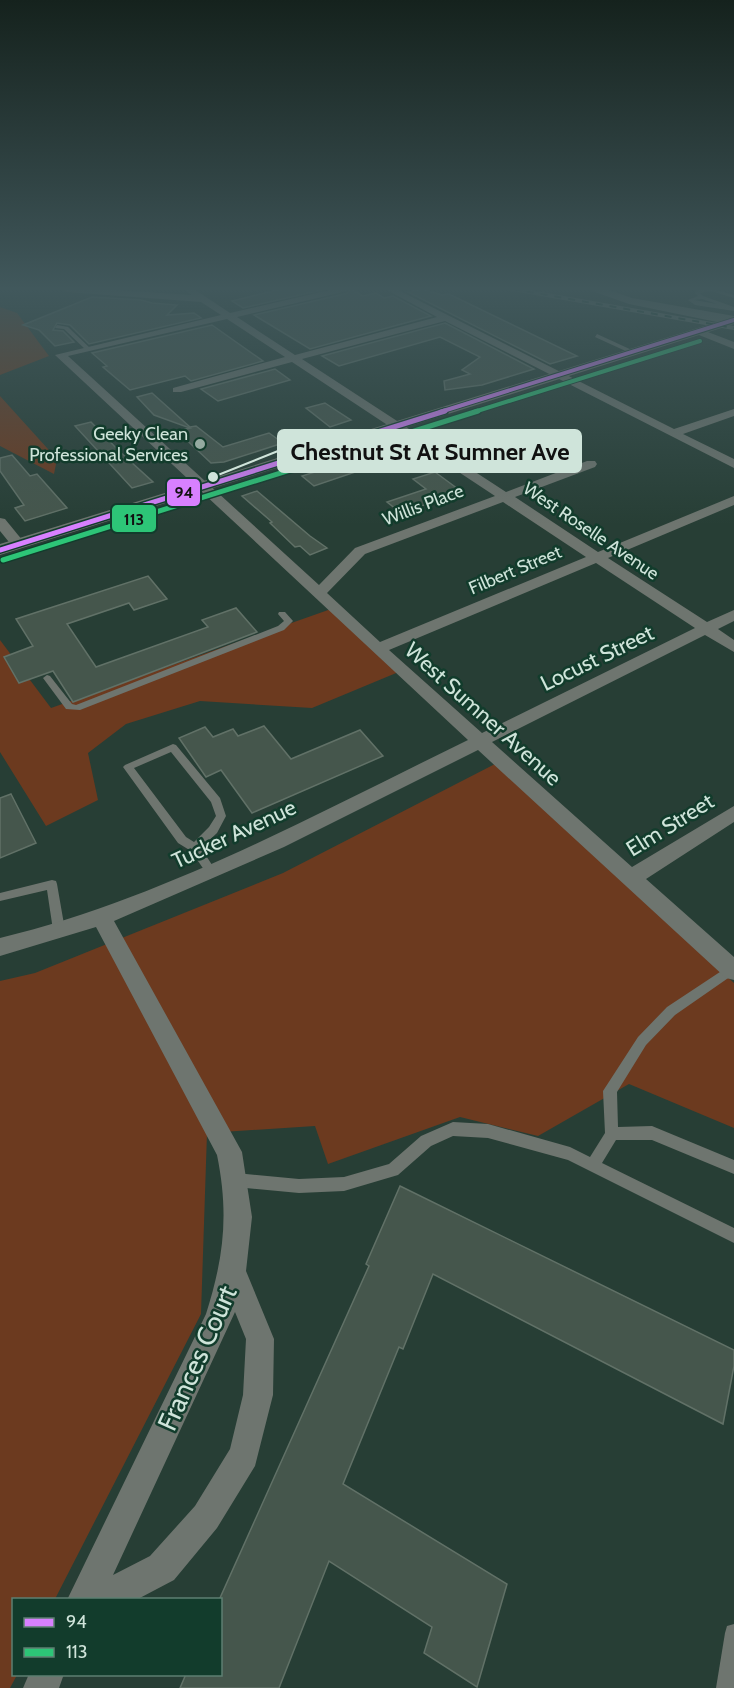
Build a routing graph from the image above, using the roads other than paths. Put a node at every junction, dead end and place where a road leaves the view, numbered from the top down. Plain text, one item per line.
1 (73, 368) edge
2 (262, 368) edge
3 (310, 368) edge
4 (546, 368) edge
5 (583, 368) edge
6 (560, 375) junction
7 (177, 390) dead end
8 (734, 412) edge
9 (398, 425) junction
10 (674, 433) junction
11 (591, 464) dead end
12 (734, 464) edge
13 (205, 486) junction
14 (504, 495) junction
15 (734, 500) edge
16 (0, 522) edge
17 (18, 544) junction
18 (0, 550) edge
19 (597, 557) junction
20 (318, 594) junction
21 (282, 614) dead end
22 (734, 615) edge
23 (706, 629) junction
24 (734, 647) edge
25 (378, 649) junction
26 (47, 678) dead end
27 (480, 741) junction
28 (734, 813) edge
29 (195, 848) junction
30 (211, 871) junction
31 (630, 878) junction
32 (0, 897) edge
33 (101, 916) junction
34 (59, 930) junction
35 (0, 947) edge
36 (733, 970) edge
37 (612, 1134) junction
38 (592, 1166) junction
39 (734, 1167) edge
40 (236, 1180) junction
41 (734, 1236) edge
42 (234, 1275) junction
43 (84, 1598) edge
44 (102, 1598) edge
45 (734, 1633) edge
46 (726, 1688) edge

1 - 13 street, West Sumner Avenue
2 - 7 street
3 - 9 street, West Roselle Avenue
4 - 6 street
5 - 6 street
6 - 9 street
6 - 10 street
8 - 10 street
9 - 13 street
9 - 14 street, West Roselle Avenue
10 - 12 street
11 - 14 street, Willis Place
13 - 17 street
13 - 20 street, West Sumner Avenue
14 - 19 street, West Roselle Avenue
14 - 20 street, Willis Place
15 - 19 street, Filbert Street
16 - 17 street
17 - 18 street
19 - 23 street, West Roselle Avenue
19 - 25 street, Filbert Street
20 - 25 street, West Sumner Avenue
21 - 26 lane
22 - 23 street, Locust Street
23 - 24 street, West Roselle Avenue
23 - 27 street, Locust Street
25 - 27 street, West Sumner Avenue
27 - 30 street, Tucker Avenue
27 - 31 street, West Sumner Avenue
28 - 31 street, Elm Street
29 - 29 lane
29 - 30 lane
30 - 33 street, Tucker Avenue
31 - 36 street, West Sumner Avenue
32 - 34 lane
33 - 34 street, Tucker Avenue
33 - 40 street, Frances Court
34 - 35 street, Tucker Avenue
36 - 37 lane
37 - 38 lane
37 - 39 lane
38 - 40 lane
38 - 41 lane
40 - 42 street, Frances Court
42 - 43 street, Frances Court
42 - 44 street
45 - 46 lane

